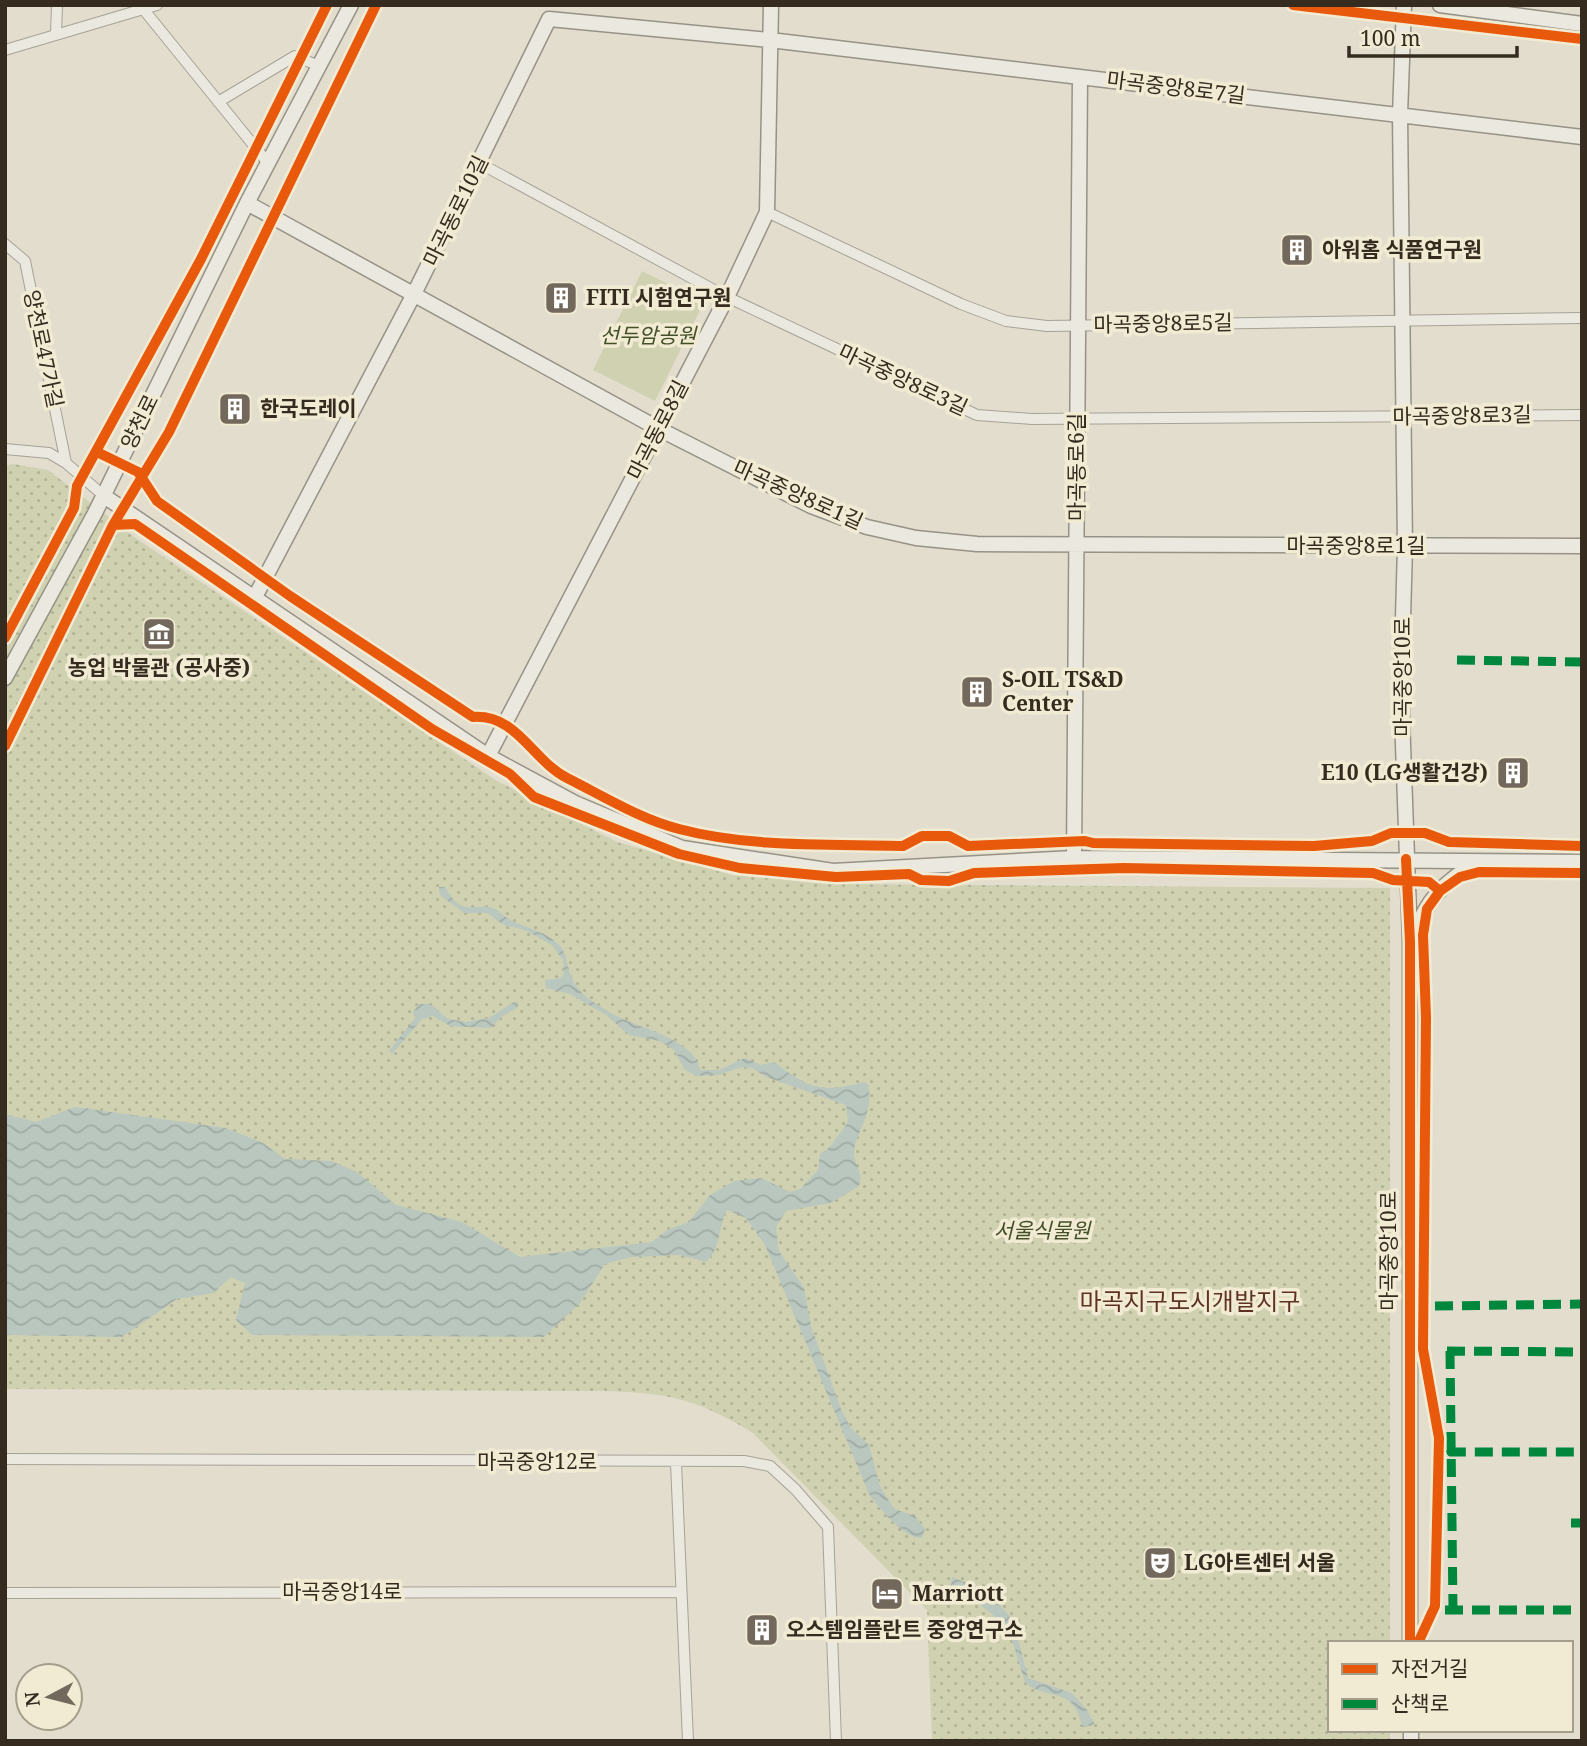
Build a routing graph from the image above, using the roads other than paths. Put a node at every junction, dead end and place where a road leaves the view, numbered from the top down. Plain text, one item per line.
1 (57, 5) edge
2 (157, 5) edge
3 (351, 5) edge
4 (771, 5) edge
5 (1404, 5) edge
6 (1440, 5) edge
7 (144, 10) junction
8 (1582, 24) edge
9 (56, 34) junction
10 (770, 40) junction
11 (5, 50) edge
12 (319, 66) junction
13 (1080, 77) junction
14 (218, 102) junction
15 (1400, 115) junction
16 (1582, 137) edge
17 (268, 163) junction
18 (479, 163) junction
19 (247, 203) junction
20 (767, 212) junction
21 (5, 244) edge
22 (414, 294) junction
23 (727, 297) junction
24 (1582, 318) edge
25 (1400, 321) junction
26 (1078, 325) junction
27 (1582, 415) edge
28 (1402, 417) junction
29 (1078, 419) junction
30 (659, 429) junction
31 (5, 449) edge
32 (66, 463) junction
33 (104, 496) junction
34 (1077, 543) junction
35 (1582, 545) edge
36 (1405, 547) junction
37 (255, 597) junction
38 (5, 678) edge
39 (488, 756) junction
40 (1074, 858) junction
41 (1406, 859) junction
42 (1477, 862) junction
43 (1582, 862) edge
44 (1410, 942) junction
45 (5, 1459) edge
46 (676, 1463) junction
47 (680, 1592) junction
48 (5, 1593) edge
49 (1410, 1641) edge
50 (688, 1741) edge
51 (836, 1741) edge

1 - 9 street
2 - 7 street
3 - 12 street, 양천로
4 - 10 street, 마곡동로8길
5 - 15 street, 마곡중앙10로
6 - 8 street
7 - 9 street
7 - 14 street
9 - 11 street
10 - 13 street, 마곡중앙8로7길
10 - 18 street, 마곡동로10길
10 - 20 street, 마곡동로8길
12 - 14 street
12 - 17 street, 양천로
13 - 15 street, 마곡중앙8로7길
13 - 26 street, 마곡동로6길
14 - 17 street
15 - 16 street, 마곡중앙8로7길
15 - 25 street, 마곡중앙10로
17 - 19 street, 양천로
18 - 22 street, 마곡동로10길
18 - 23 street, 마곡중앙8로3길
19 - 22 street, 마곡중앙8로1길
19 - 33 street, 양천로
20 - 23 street, 마곡동로8길
20 - 26 street, 마곡중앙8로5길
21 - 32 street, 양천로47가길
22 - 30 street, 마곡중앙8로1길
22 - 37 street, 마곡동로10길
23 - 29 street, 마곡중앙8로3길
23 - 30 street, 마곡동로8길
24 - 25 street, 마곡중앙8로5길
25 - 26 street, 마곡중앙8로5길
25 - 28 street, 마곡중앙10로
26 - 29 street, 마곡동로6길
27 - 28 street, 마곡중앙8로3길
28 - 29 street, 마곡중앙8로3길
28 - 36 street, 마곡중앙10로
29 - 34 street, 마곡동로6길
30 - 34 street, 마곡중앙8로1길
30 - 39 street, 마곡동로8길
31 - 32 street
32 - 33 street
33 - 37 street
33 - 38 street, 양천로
34 - 36 street, 마곡중앙8로1길
34 - 40 street, 마곡동로6길
35 - 36 street, 마곡중앙8로1길
36 - 41 street, 마곡중앙10로
37 - 39 street
39 - 40 street
40 - 41 street
41 - 42 street
41 - 44 street, 마곡중앙10로
42 - 43 street
42 - 44 street
44 - 49 street, 마곡중앙10로
45 - 46 street, 마곡중앙12로
46 - 47 street
46 - 51 street, 마곡중앙12로
47 - 48 street, 마곡중앙14로
47 - 50 street

